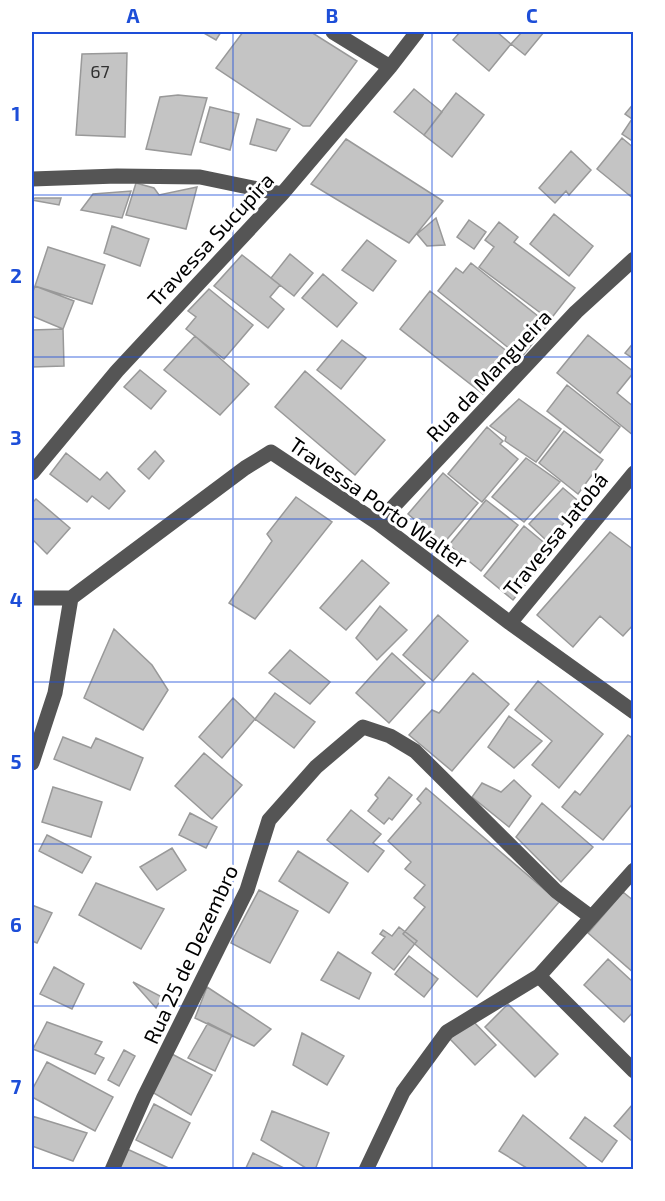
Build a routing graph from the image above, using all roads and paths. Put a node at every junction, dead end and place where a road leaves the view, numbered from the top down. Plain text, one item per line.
1 (333, 32) edge
2 (417, 32) edge
3 (390, 67) junction
4 (32, 179) edge
5 (282, 194) junction
6 (633, 259) edge
7 (32, 473) edge
8 (633, 473) edge
9 (378, 523) junction
10 (32, 598) edge
11 (71, 598) junction
12 (510, 623) junction
13 (633, 712) edge
14 (32, 763) edge
15 (633, 870) edge
16 (591, 917) junction
17 (539, 976) junction
18 (633, 1071) edge
19 (112, 1170) edge
20 (366, 1170) edge

1 - 3 street
2 - 3 street, Travessa Sucupira
3 - 5 street, Travessa Sucupira
4 - 5 street
5 - 7 street, Travessa Sucupira
6 - 9 street, Rua da Mangueira
8 - 12 street, Travessa Jatobá
9 - 11 street, Travessa Porto Walter
9 - 12 street, Travessa Porto Walter
10 - 11 street
11 - 14 street
12 - 13 street, Travessa Porto Walter
15 - 16 street
16 - 17 street
16 - 19 street, Rua 25 de Dezembro
17 - 18 street
17 - 20 street

